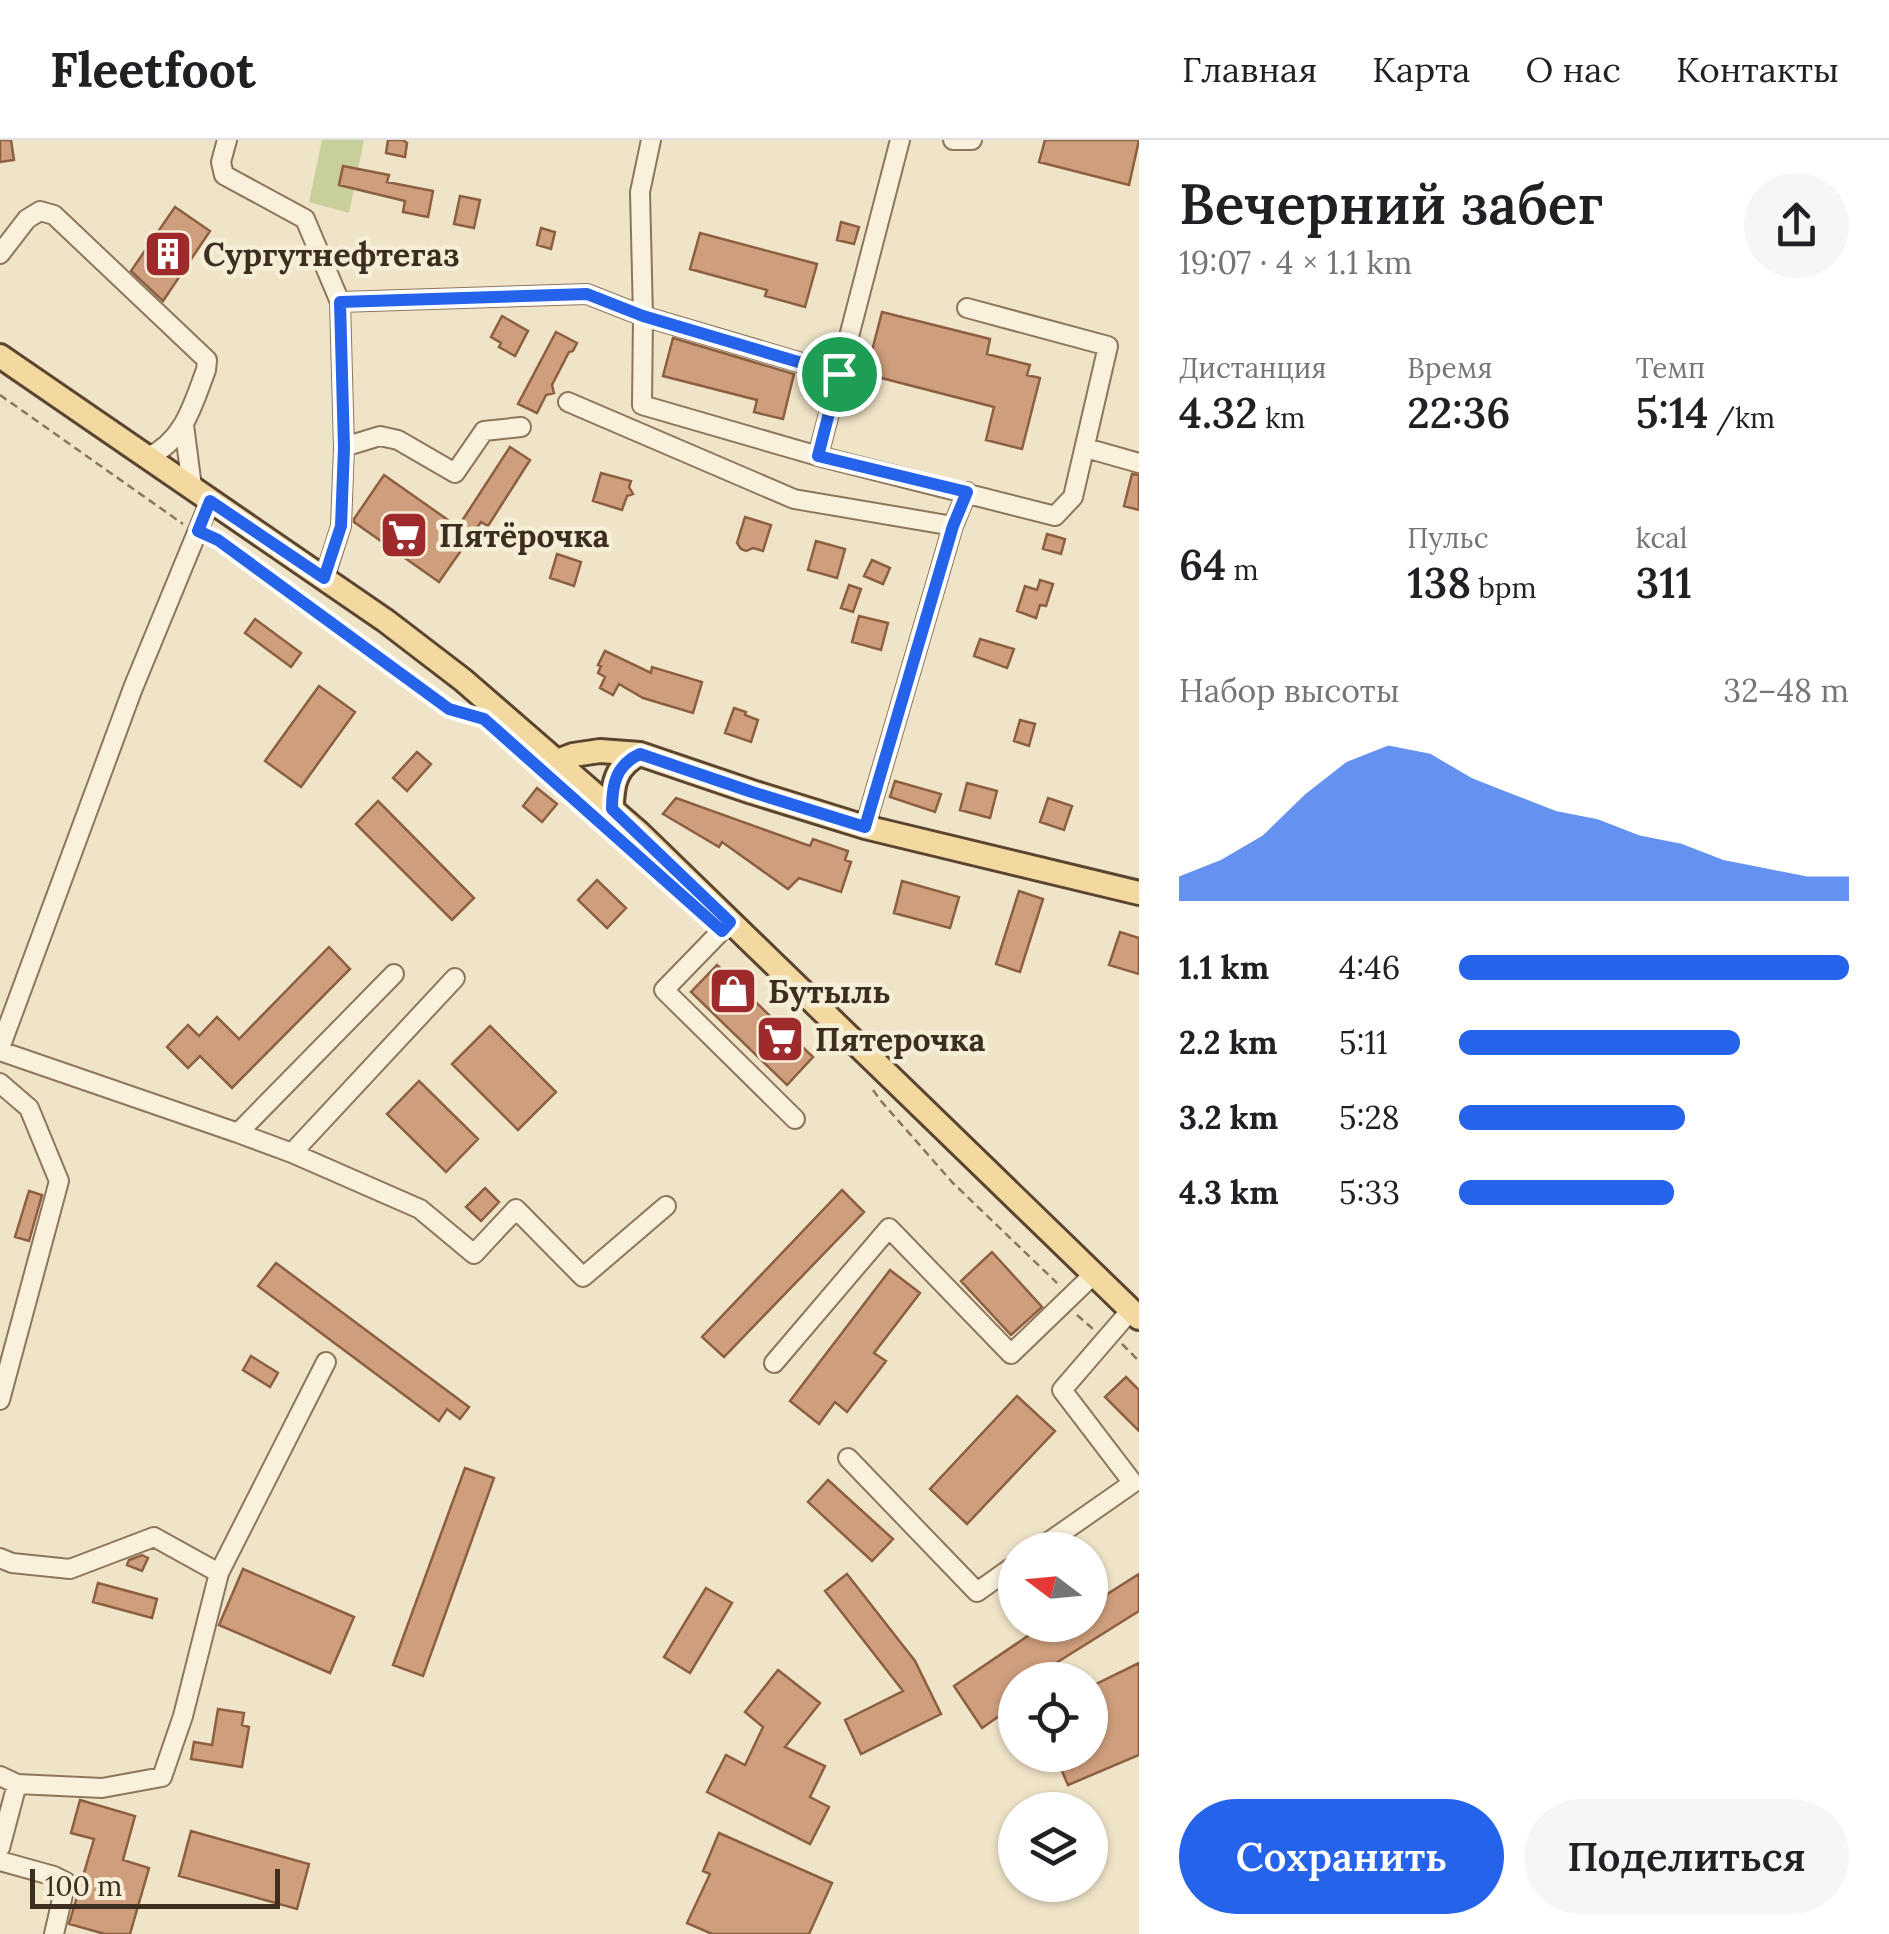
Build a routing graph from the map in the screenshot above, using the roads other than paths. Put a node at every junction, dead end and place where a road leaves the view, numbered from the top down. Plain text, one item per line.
1 (227, 140) edge
2 (651, 140) edge
3 (900, 140) edge
4 (954, 140) edge
5 (972, 140) edge
6 (0, 254) edge
7 (340, 302) junction
8 (967, 308) dead end
9 (643, 316) junction
10 (0, 356) edge
11 (839, 374) junction
12 (568, 402) dead end
13 (184, 426) junction
14 (521, 427) dead end
15 (344, 448) junction
16 (1086, 448) junction
17 (818, 456) junction
18 (148, 457) junction
19 (1139, 463) edge
20 (967, 492) junction
21 (201, 494) junction
22 (953, 526) junction
23 (324, 578) junction
24 (640, 754) junction
25 (557, 761) junction
26 (612, 809) junction
27 (865, 827) junction
28 (1139, 893) edge
29 (730, 922) junction
30 (394, 974) dead end
31 (455, 978) dead end
32 (0, 1049) edge
33 (0, 1083) edge
34 (795, 1119) dead end
35 (238, 1133) junction
36 (292, 1153) junction
37 (666, 1206) dead end
38 (1094, 1274) junction
39 (1135, 1314) edge
40 (326, 1362) dead end
41 (774, 1363) dead end
42 (0, 1400) edge
43 (848, 1458) dead end
44 (1063, 1532) edge
45 (0, 1558) edge
46 (218, 1573) junction
47 (998, 1577) edge
48 (8, 1780) edge
49 (0, 1848) edge
50 (0, 1861) edge
51 (54, 1934) edge

1 - 7 street
2 - 9 street
3 - 11 street
4 - 5 street
6 - 13 street
7 - 9 street
7 - 15 street
8 - 16 street
9 - 11 street
9 - 17 street
10 - 18 main road
11 - 17 street
12 - 22 street
13 - 18 street
13 - 21 street
14 - 15 street
15 - 23 street
16 - 19 street
16 - 20 street
17 - 20 street
18 - 21 main road
20 - 22 street
21 - 23 main road
21 - 32 street
22 - 27 street
23 - 25 main road
24 - 25 main road
24 - 26 main road
24 - 27 main road
25 - 26 main road
26 - 29 main road
27 - 28 main road
29 - 34 street
29 - 38 main road
30 - 35 street
31 - 36 street
32 - 35 street
33 - 42 street
35 - 36 street
36 - 37 street
38 - 39 main road
38 - 41 street
39 - 44 street
40 - 46 street
43 - 47 street
45 - 46 street
46 - 48 street
48 - 49 street
50 - 51 street

